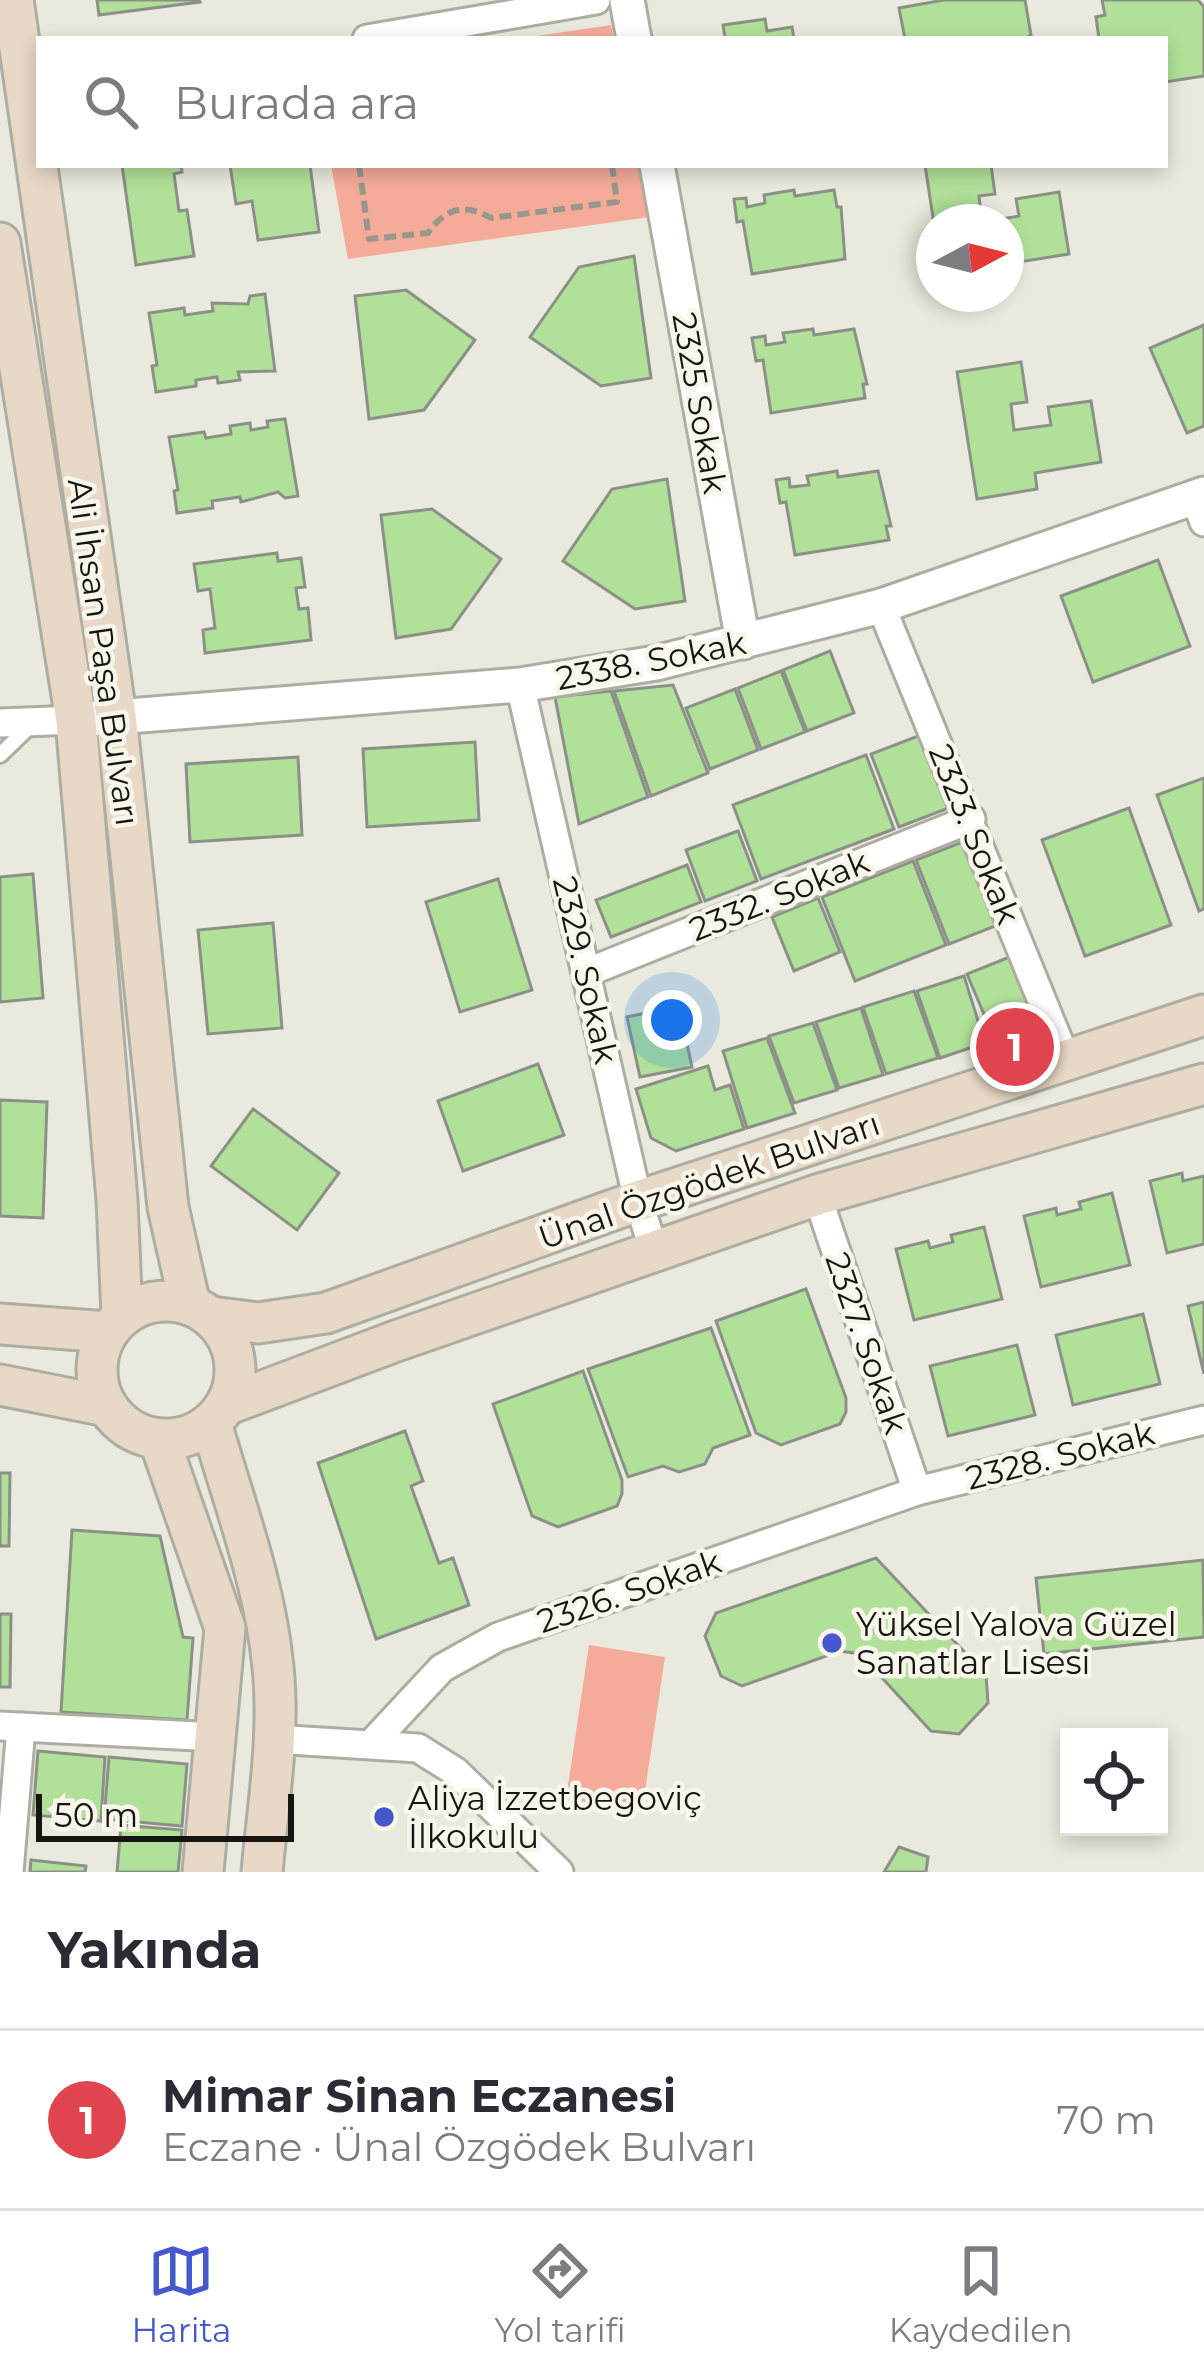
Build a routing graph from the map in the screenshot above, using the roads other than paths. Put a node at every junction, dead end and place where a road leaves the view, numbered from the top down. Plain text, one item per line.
1 (13, 0) edge
2 (596, 0) edge
3 (627, 0) edge
4 (385, 36) edge
5 (633, 36) edge
6 (22, 98) edge
7 (658, 168) edge
8 (1, 259) edge
9 (1201, 505) edge
10 (881, 606) junction
11 (743, 642) junction
12 (520, 685) junction
13 (116, 716) junction
14 (76, 720) junction
15 (34, 722) junction
16 (0, 723) edge
17 (0, 755) edge
18 (971, 819) junction
19 (588, 972) junction
20 (1204, 1015) edge
21 (1066, 1062) junction
22 (1204, 1084) edge
23 (817, 1195) junction
24 (638, 1201) junction
25 (655, 1253) junction
26 (200, 1311) junction
27 (0, 1324) edge
28 (115, 1324) junction
29 (0, 1385) edge
30 (107, 1406) junction
31 (218, 1414) junction
32 (1204, 1420) edge
33 (159, 1438) junction
34 (916, 1491) junction
35 (10, 1726) edge
36 (217, 1738) junction
37 (273, 1739) junction
38 (372, 1743) junction
39 (9, 1872) edge
40 (203, 1872) edge
41 (262, 1872) edge
42 (559, 1872) edge

1 - 6 main road, Ali İhsan Paşa Bulvarı
2 - 4 street
3 - 5 street
6 - 13 main road, Ali İhsan Paşa Bulvarı
7 - 11 street, 2325 Sokak
8 - 14 main road, Ali İhsan Paşa Bulvarı
9 - 10 street, 2338. Sokak
10 - 11 street, 2338. Sokak
10 - 18 street, 2323. Sokak
11 - 12 street, 2338. Sokak
12 - 13 street, 2338. Sokak
12 - 19 street, 2329. Sokak
13 - 14 street, 2338. Sokak
13 - 26 main road, Ali İhsan Paşa Bulvarı
14 - 15 street
14 - 28 main road, Ali İhsan Paşa Bulvarı
15 - 16 street
15 - 17 lane
18 - 19 street, 2332. Sokak
18 - 21 street, 2323. Sokak
19 - 24 street, 2329. Sokak
20 - 21 main road, Ünal Özgödek Bulvarı
21 - 24 main road, Ünal Özgödek Bulvarı
22 - 23 main road, Ünal Özgödek Bulvarı
23 - 25 main road, Ünal Özgödek Bulvarı
23 - 34 street, 2327. Sokak
24 - 25 street, 2329. Sokak
24 - 26 main road, Ünal Özgödek Bulvarı
25 - 31 main road, Ünal Özgödek Bulvarı
26 - 28 main road
26 - 31 main road
27 - 28 main road
28 - 30 main road
29 - 30 main road
30 - 33 main road
31 - 33 main road
31 - 37 main road
32 - 34 street, 2328. Sokak
33 - 36 main road
34 - 38 street, 2326. Sokak
35 - 36 street
35 - 39 street
36 - 40 main road
37 - 38 street
37 - 41 main road
38 - 42 street

